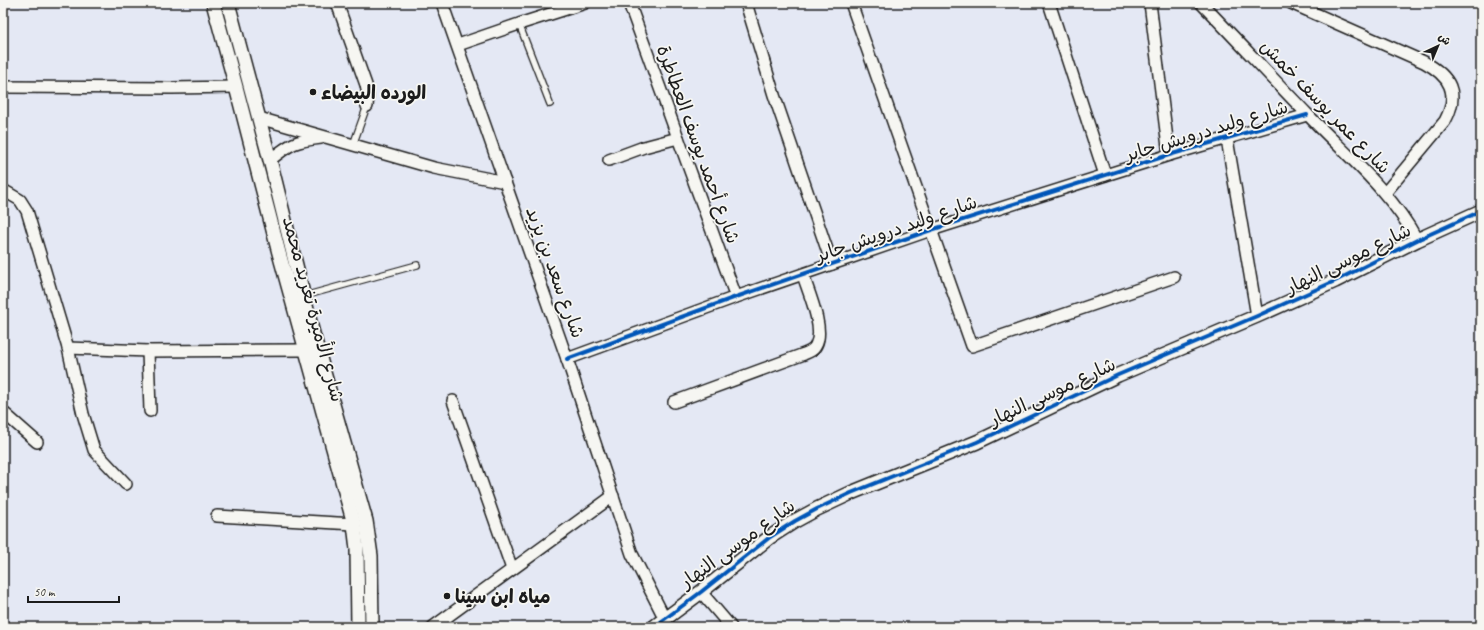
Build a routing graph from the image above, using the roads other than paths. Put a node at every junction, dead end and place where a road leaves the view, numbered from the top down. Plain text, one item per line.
1 (213, 3) edge
2 (228, 3) edge
3 (337, 3) edge
4 (442, 3) edge
5 (585, 3) edge
6 (629, 3) edge
7 (746, 3) edge
8 (851, 3) edge
9 (1049, 3) edge
10 (1150, 3) edge
11 (1201, 3) edge
12 (1291, 3) edge
13 (519, 24) junction
14 (458, 45) junction
15 (3, 87) edge
16 (236, 87) junction
17 (550, 104) dead end
18 (368, 106) joint
19 (1307, 114) junction
20 (259, 118) junction
21 (327, 137) junction
22 (678, 138) junction
23 (1227, 139) junction
24 (353, 145) junction
25 (1169, 154) junction
26 (270, 160) junction
27 (609, 160) dead end
28 (1105, 175) junction
29 (504, 182) junction
30 (3, 190) edge
31 (1385, 193) junction
32 (1481, 211) edge
33 (931, 230) junction
34 (1417, 240) junction
35 (832, 264) junction
36 (417, 265) dead end
37 (803, 275) junction
38 (1174, 277) dead end
39 (304, 296) junction
40 (736, 297) junction
41 (1257, 316) junction
42 (68, 348) junction
43 (306, 350) junction
44 (148, 351) junction
45 (567, 359) junction
46 (453, 400) dead end
47 (674, 402) dead end
48 (150, 411) dead end
49 (3, 412) edge
50 (37, 442) dead end
51 (126, 484) dead end
52 (613, 496) junction
53 (217, 516) dead end
54 (354, 524) junction
55 (512, 569) junction
56 (701, 592) junction
57 (665, 619) junction
58 (358, 627) edge
59 (372, 627) edge
60 (433, 627) edge
61 (654, 627) edge
62 (731, 627) edge

1 - 16 street, شارع الأميرة تغريد محمد
2 - 20 street, شارع الأميرة تغريد محمد
3 - 18 street
4 - 14 street, شارع سعد بن يزيد
5 - 13 street
6 - 22 street, شارع أحمد يوسف العطاطرة
7 - 35 street
8 - 33 street
9 - 28 street
10 - 25 street
11 - 19 street, شارع عمر يوسف خمش
12 - 31 street
13 - 14 street
13 - 17 lane
14 - 29 street, شارع سعد بن يزيد
15 - 16 street
16 - 43 street, شارع الأميرة تغريد محمد
18 - 24 lane
19 - 23 street, شارع وليد درويش جابر
19 - 31 street, شارع عمر يوسف خمش
20 - 21 street
20 - 26 street, شارع الأميرة تغريد محمد
21 - 24 street
21 - 26 street
22 - 27 street
22 - 40 street, شارع أحمد يوسف العطاطرة
23 - 25 street, شارع وليد درويش جابر
23 - 41 street
24 - 29 street
25 - 28 street, شارع وليد درويش جابر
26 - 39 street, شارع الأميرة تغريد محمد
28 - 33 street, شارع وليد درويش جابر
29 - 45 street, شارع سعد بن يزيد
30 - 42 street
31 - 34 street, شارع عمر يوسف خمش
32 - 34 street, شارع موسى النهار
33 - 35 street, شارع وليد درويش جابر
33 - 38 street
34 - 41 street, شارع موسى النهار
35 - 37 street, شارع وليد درويش جابر
36 - 39 lane
37 - 40 street, شارع وليد درويش جابر
37 - 47 street
39 - 59 street, شارع الأميرة تغريد محمد
40 - 45 street, شارع وليد درويش جابر
41 - 56 street, شارع موسى النهار
42 - 44 street
42 - 51 street
43 - 44 street
43 - 54 street, شارع الأميرة تغريد محمد
44 - 48 street
45 - 52 street, شارع سعد بن يزيد
46 - 55 street
49 - 50 street
52 - 55 street
52 - 57 street, شارع سعد بن يزيد
53 - 54 street
54 - 58 street, شارع الأميرة تغريد محمد
55 - 60 street
56 - 57 street, شارع موسى النهار
56 - 62 street
57 - 61 street, شارع موسى النهار

